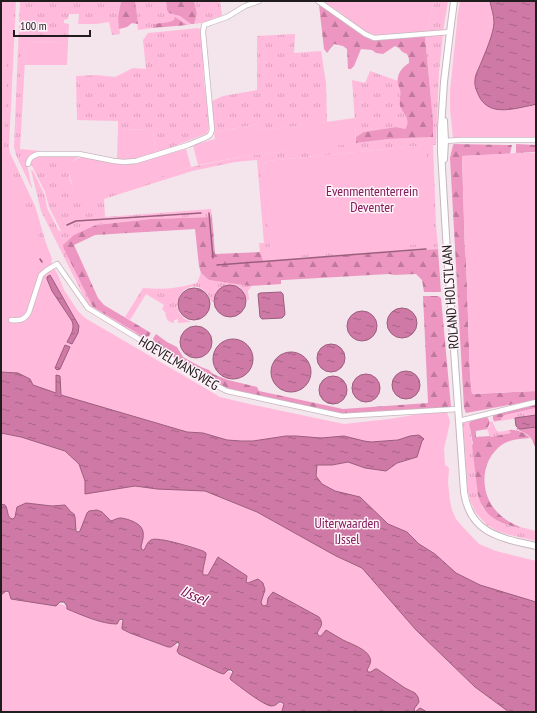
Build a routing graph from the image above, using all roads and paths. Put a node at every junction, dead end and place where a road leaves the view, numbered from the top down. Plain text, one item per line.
1 (259, 1) edge
2 (318, 1) edge
3 (454, 1) edge
4 (450, 32) junction
5 (536, 140) edge
6 (443, 141) junction
7 (28, 164) dead end
8 (11, 320) dead end
9 (536, 402) edge
10 (458, 409) junction
11 (459, 421) junction
12 (536, 546) edge

1 - 7 street
2 - 4 street
3 - 4 street, ROLAND HOLSTLAAN
4 - 6 street, ROLAND HOLSTLAAN
5 - 6 street
6 - 10 street, ROLAND HOLSTLAAN
8 - 10 street, HOEVELMANSWEG
9 - 11 street
10 - 11 street, ROLAND HOLSTLAAN
11 - 12 street, ROLAND HOLSTLAAN

